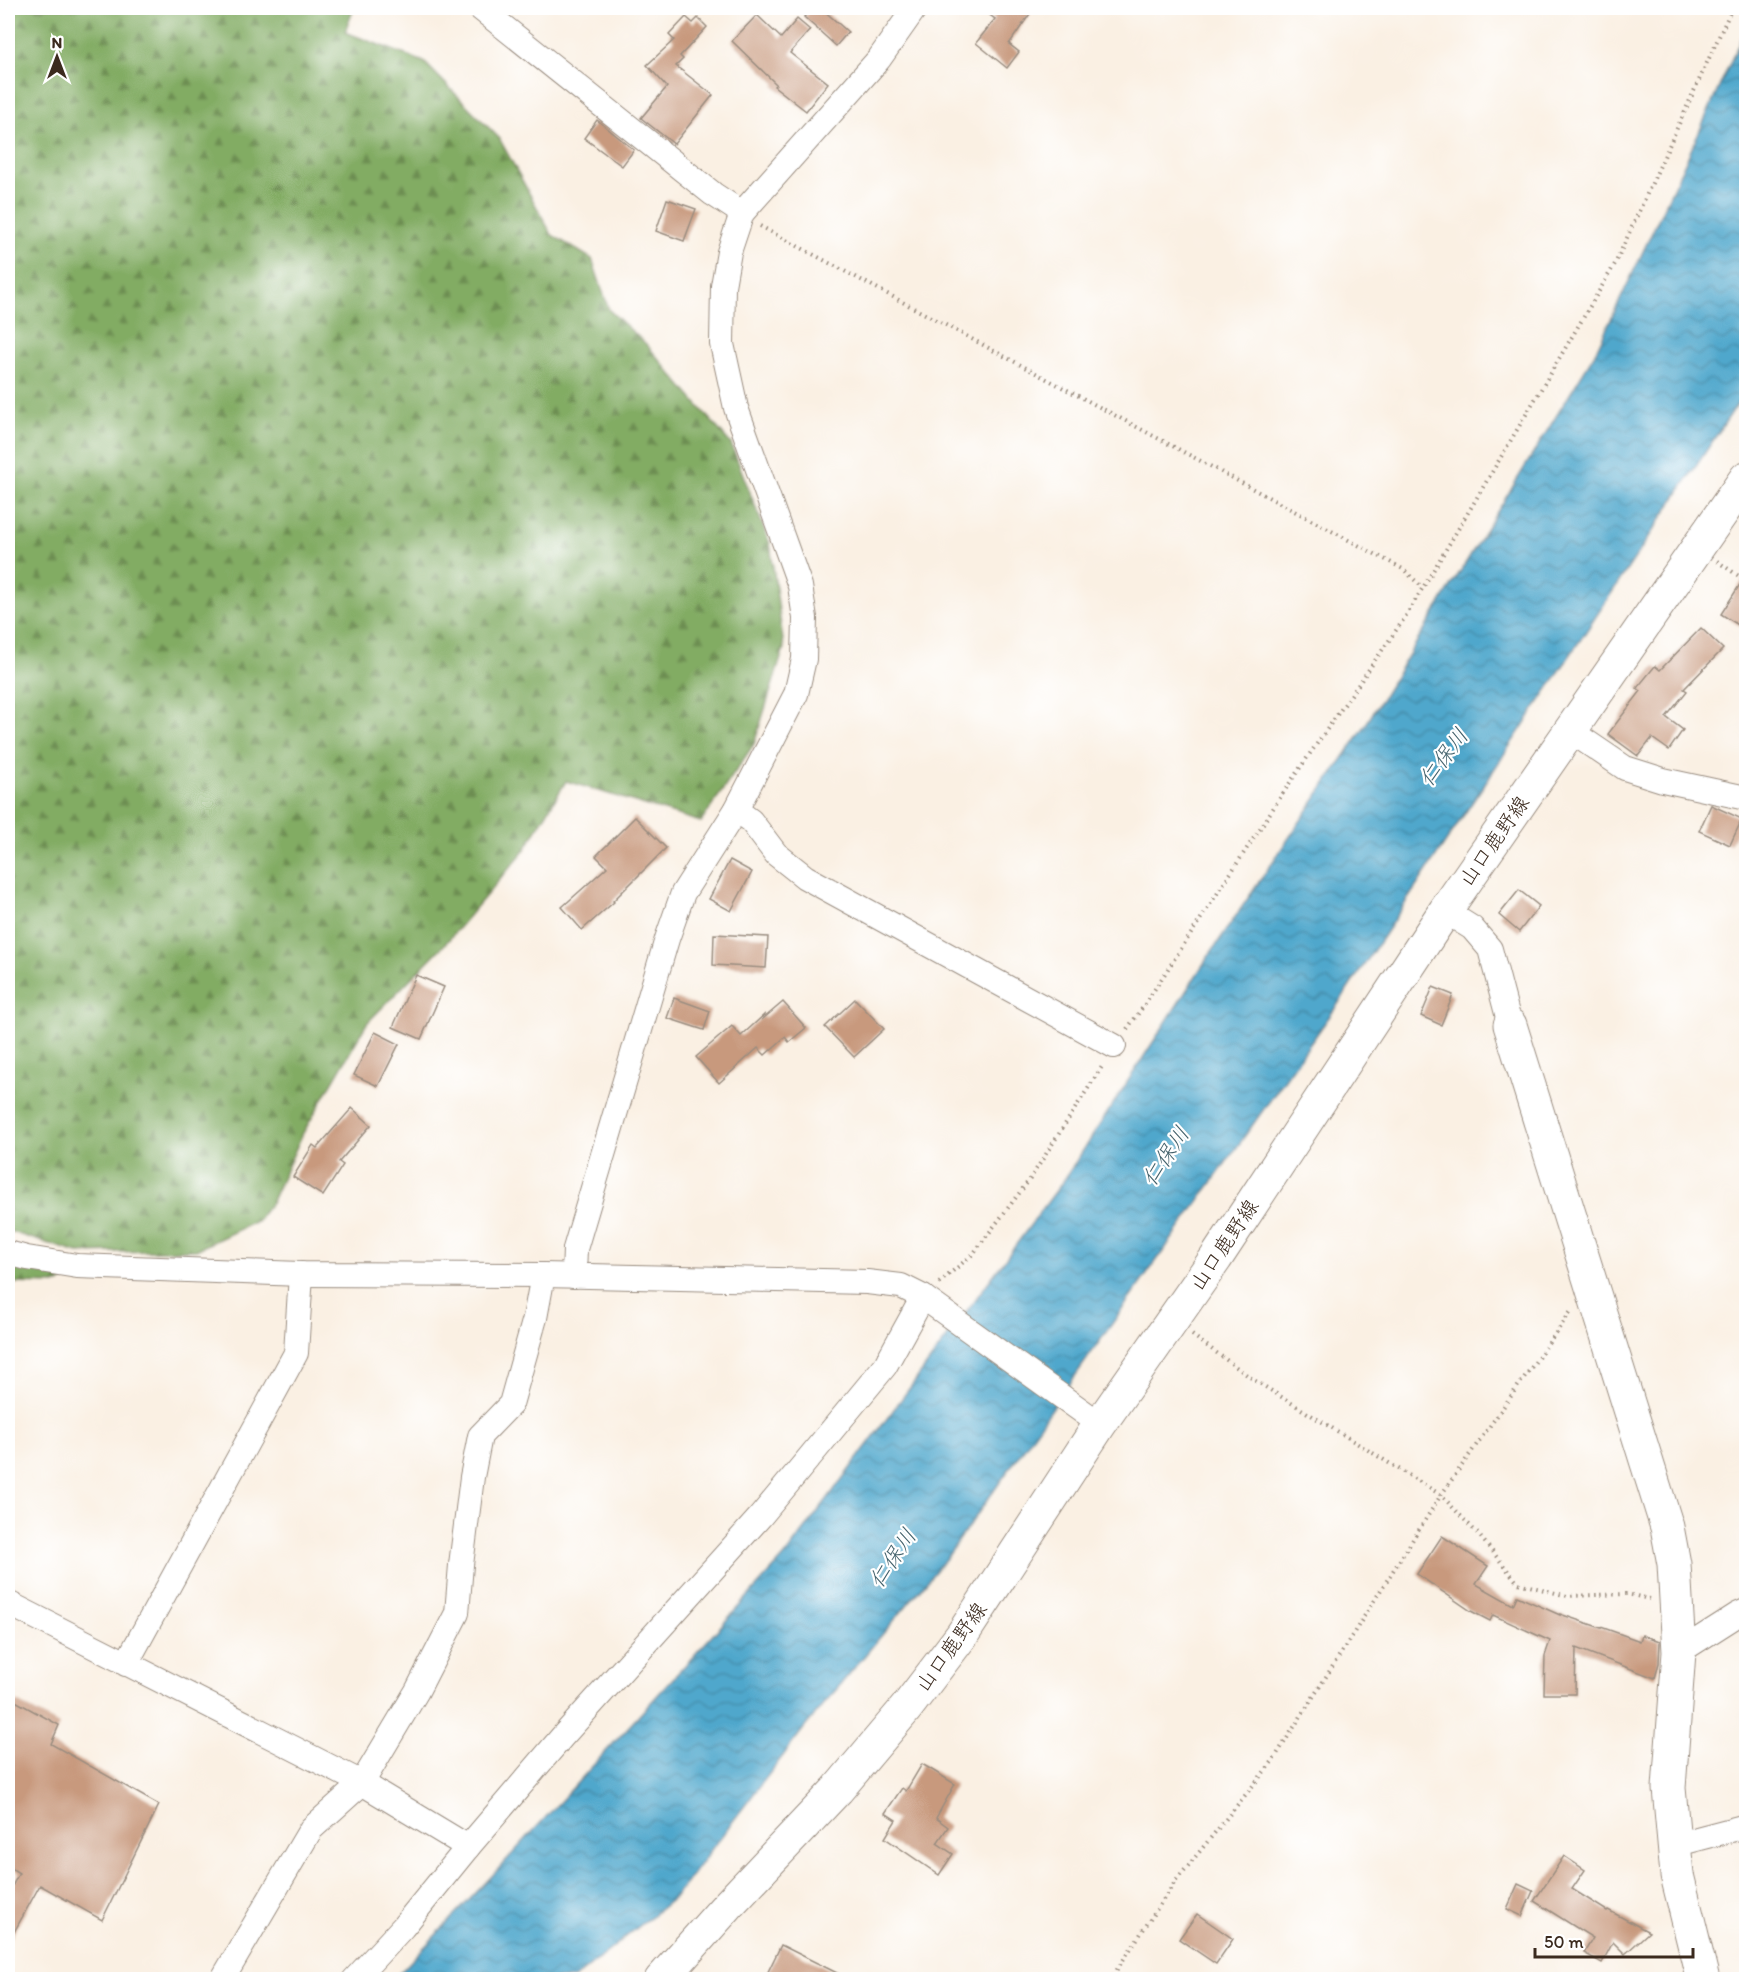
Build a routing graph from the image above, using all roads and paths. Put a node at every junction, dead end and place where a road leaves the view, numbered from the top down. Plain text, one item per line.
1 (480, 8) edge
2 (915, 8) edge
3 (1732, 8) edge
4 (742, 213) junction
5 (1746, 478) edge
6 (1697, 548) junction
7 (1746, 581) edge
8 (1422, 587) junction
9 (1569, 730) junction
10 (1745, 796) edge
11 (736, 810) junction
12 (1445, 910) junction
13 (1510, 1024) joint
14 (1114, 1046) junction
15 (8, 1252) edge
16 (301, 1274) junction
17 (543, 1275) junction
18 (574, 1276) junction
19 (1593, 1296) junction
20 (927, 1301) junction
21 (1173, 1321) junction
22 (1088, 1416) junction
23 (1441, 1496) junction
24 (8, 1603) edge
25 (1678, 1604) junction
26 (1746, 1611) edge
27 (1679, 1652) junction
28 (126, 1664) junction
29 (362, 1783) junction
30 (1746, 1826) edge
31 (1674, 1845) junction
32 (468, 1846) junction
33 (222, 1980) edge
34 (354, 1980) edge
35 (661, 1980) edge
36 (1110, 1980) edge
37 (1703, 1980) edge

1 - 4 street
2 - 4 street
3 - 8 path
4 - 8 path
4 - 11 street
5 - 6 main road, 山口鹿野線
6 - 7 path
6 - 9 main road, 山口鹿野線
8 - 14 path
9 - 10 street
9 - 12 main road, 山口鹿野線
11 - 14 street
11 - 18 street
12 - 13 street
12 - 21 main road, 山口鹿野線
13 - 19 main road
14 - 20 path
15 - 16 street
16 - 17 street
16 - 28 street
17 - 18 street
17 - 29 street
18 - 20 street
19 - 23 path
19 - 25 main road
20 - 22 street
20 - 32 street
21 - 22 main road, 山口鹿野線
21 - 23 path
22 - 35 main road, 山口鹿野線
23 - 25 path
23 - 36 path
24 - 28 street
25 - 27 main road
26 - 27 street
27 - 31 main road
28 - 29 street
29 - 32 street
29 - 33 street
30 - 31 street
31 - 37 main road
32 - 34 street

